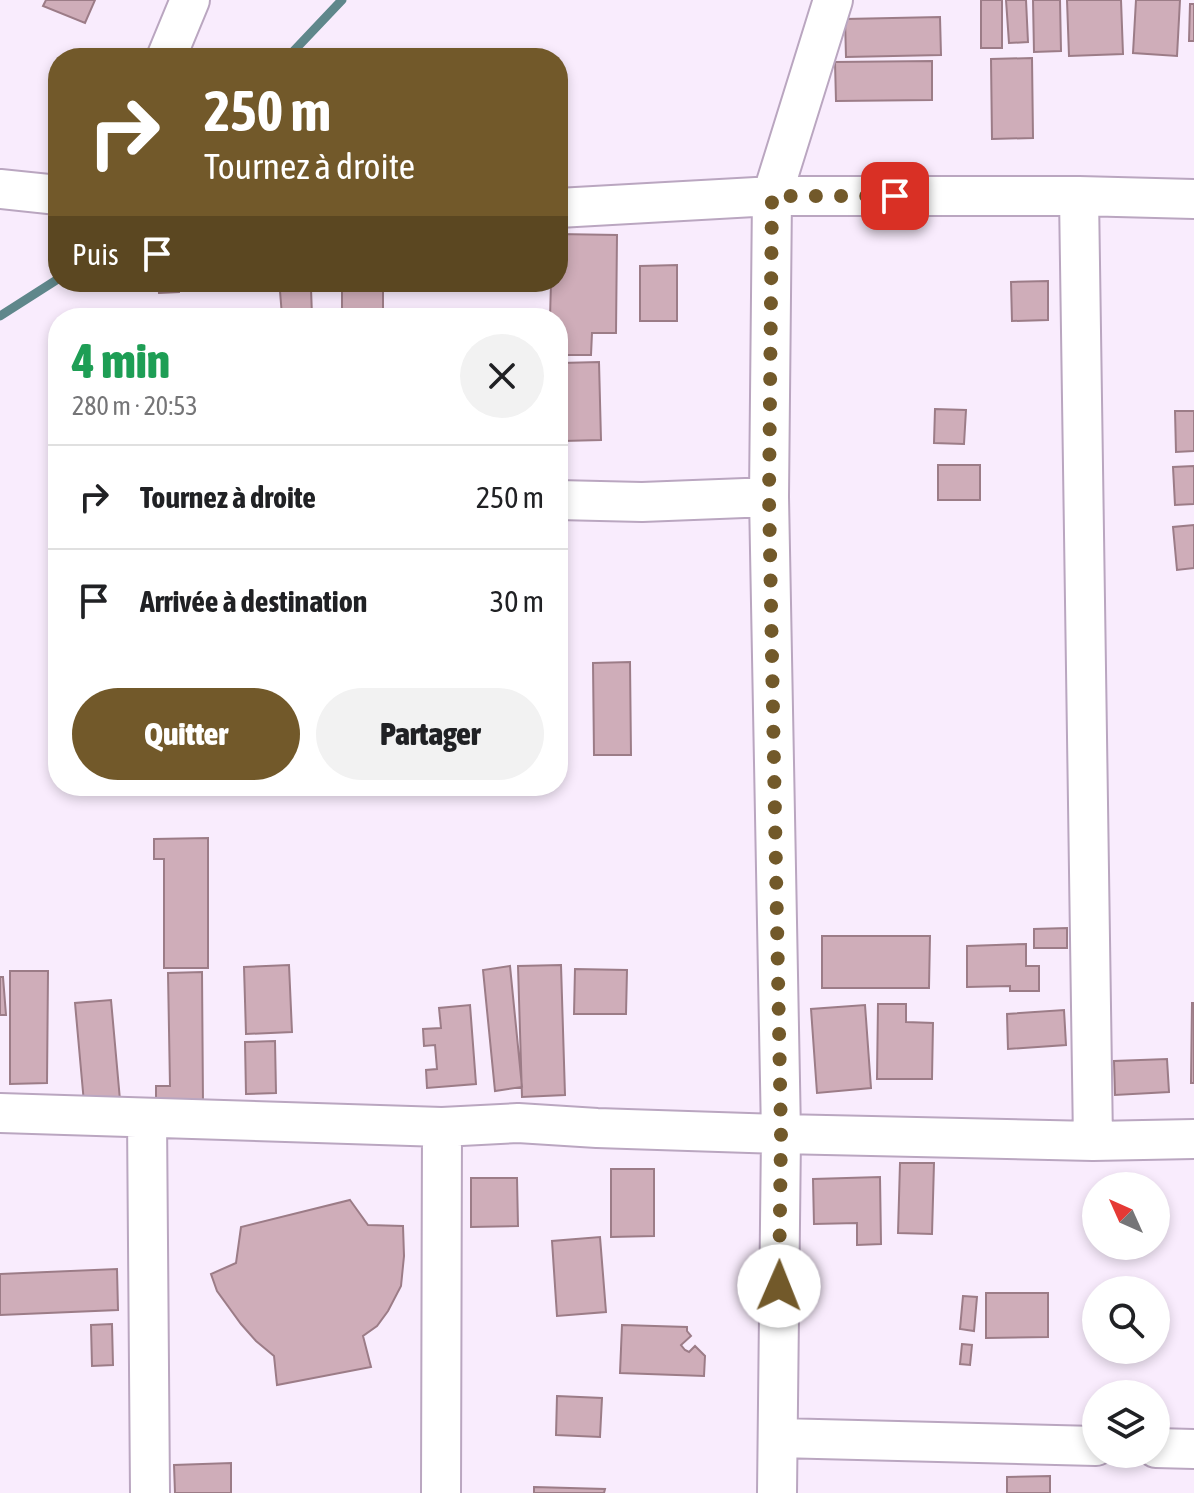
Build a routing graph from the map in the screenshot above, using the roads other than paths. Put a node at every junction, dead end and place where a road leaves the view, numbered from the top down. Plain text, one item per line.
1 (190, 0) edge
2 (833, 0) edge
3 (170, 48) edge
4 (0, 189) edge
5 (48, 194) edge
6 (772, 196) junction
7 (1079, 196) junction
8 (1194, 199) edge
9 (568, 207) edge
10 (769, 497) junction
11 (568, 500) edge
12 (0, 1113) edge
13 (147, 1118) junction
14 (442, 1127) junction
15 (781, 1134) junction
16 (1194, 1139) edge
17 (1093, 1141) junction
18 (778, 1438) junction
19 (1082, 1446) edge
20 (1170, 1448) edge
21 (1194, 1449) edge
22 (150, 1493) edge
23 (441, 1493) edge
24 (777, 1493) edge

1 - 3 street
2 - 6 street
4 - 5 street
6 - 7 street
6 - 9 street
6 - 10 street
7 - 8 street
7 - 17 street
10 - 11 street
10 - 15 street
12 - 13 street
13 - 14 street
13 - 22 street
14 - 15 street
14 - 23 street
15 - 17 street
15 - 18 street
16 - 17 street
18 - 19 street
18 - 24 street
20 - 21 street

